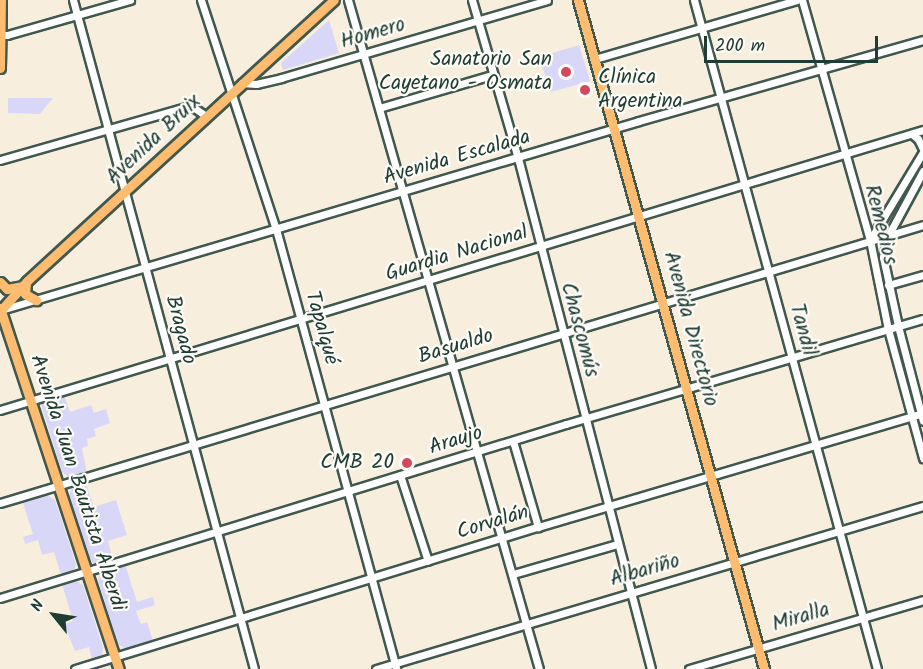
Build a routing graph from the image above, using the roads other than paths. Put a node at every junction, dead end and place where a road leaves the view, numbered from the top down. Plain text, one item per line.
1 (1, 0) edge
2 (73, 0) edge
3 (130, 0) edge
4 (201, 0) edge
5 (334, 0) edge
6 (348, 0) edge
7 (472, 0) edge
8 (547, 0) edge
9 (578, 0) edge
10 (693, 0) edge
11 (797, 0) edge
12 (802, 0) edge
13 (78, 15) junction
14 (478, 20) junction
15 (701, 28) junction
16 (0, 35) edge
17 (923, 40) edge
18 (362, 54) junction
19 (595, 59) junction
20 (0, 68) edge
21 (822, 69) junction
22 (492, 75) junction
23 (242, 83) junction
24 (231, 93) junction
25 (721, 98) junction
26 (379, 108) junction
27 (206, 116) junction
28 (615, 128) junction
29 (109, 130) junction
30 (923, 130) edge
31 (912, 134) junction
32 (923, 151) edge
33 (845, 154) junction
34 (518, 158) junction
35 (0, 160) edge
36 (923, 171) edge
37 (745, 184) junction
38 (126, 190) junction
39 (404, 191) junction
40 (640, 216) junction
41 (923, 225) edge
42 (276, 229) junction
43 (888, 236) junction
44 (870, 240) junction
45 (540, 246) junction
46 (146, 267) junction
47 (768, 271) junction
48 (923, 275) edge
49 (429, 279) junction
50 (0, 282) edge
51 (24, 284) junction
52 (888, 285) junction
53 (36, 300) junction
54 (663, 302) junction
55 (0, 310) edge
56 (301, 319) junction
57 (923, 319) edge
58 (898, 326) junction
59 (888, 329) junction
60 (562, 332) junction
61 (170, 358) junction
62 (792, 358) junction
63 (454, 365) junction
64 (687, 388) junction
65 (31, 401) junction
66 (325, 405) junction
67 (0, 410) edge
68 (911, 416) junction
69 (922, 416) edge
70 (585, 419) junction
71 (513, 441) junction
72 (816, 444) junction
73 (195, 445) junction
74 (479, 452) junction
75 (923, 458) edge
76 (400, 475) junction
77 (712, 475) junction
78 (59, 486) junction
79 (348, 491) junction
80 (0, 503) edge
81 (608, 506) junction
82 (923, 506) edge
83 (538, 527) junction
84 (840, 531) junction
85 (218, 532) junction
86 (503, 538) junction
87 (617, 544) junction
88 (428, 561) junction
89 (735, 562) junction
90 (87, 572) junction
91 (513, 574) junction
92 (372, 578) junction
93 (631, 592) junction
94 (0, 598) edge
95 (923, 600) edge
96 (863, 617) junction
97 (242, 618) junction
98 (526, 623) junction
99 (759, 648) junction
100 (115, 657) junction
101 (396, 666) edge
102 (75, 669) edge
103 (119, 669) edge
104 (254, 669) edge
105 (376, 669) edge
106 (539, 669) edge
107 (651, 669) edge
108 (689, 669) edge
109 (764, 669) edge
110 (877, 669) edge

1 - 16 main road
2 - 13 street, Bragado
3 - 13 street
4 - 24 street, Tapalqué
5 - 23 main road, Avenida Bruix
6 - 18 street
7 - 14 street, Chascomús
8 - 14 street, Homero
9 - 19 main road, Avenida Directorio
10 - 15 street, Tandil
11 - 15 street
12 - 21 street, Remedios
13 - 16 street
13 - 29 street, Bragado
14 - 18 street, Homero
14 - 22 street, Chascomús
15 - 19 street
15 - 25 street, Tandil
16 - 20 main road
17 - 21 street, Avenida Escalada
18 - 23 street, Homero
18 - 26 street
19 - 28 main road, Avenida Directorio
21 - 25 street, Avenida Escalada
21 - 33 street, Remedios
22 - 26 street
22 - 34 street, Chascomús
23 - 24 main road, Avenida Bruix
24 - 27 main road, Avenida Bruix
24 - 42 street, Tapalqué
25 - 28 street, Avenida Escalada
25 - 37 street, Tandil
26 - 39 street
27 - 29 street
27 - 38 main road, Avenida Bruix
28 - 34 street, Avenida Escalada
28 - 40 main road, Avenida Directorio
29 - 35 street
29 - 38 street, Bragado
30 - 31 street, Guardia Nacional
31 - 32 street
31 - 33 street, Guardia Nacional
32 - 44 street
33 - 37 street, Guardia Nacional
33 - 44 street, Remedios
34 - 39 street, Avenida Escalada
34 - 45 street, Chascomús
36 - 43 street
37 - 40 street, Guardia Nacional
37 - 47 street, Tandil
38 - 46 street, Bragado
38 - 51 main road, Avenida Bruix
39 - 42 street, Avenida Escalada
39 - 49 street
40 - 45 street, Guardia Nacional
40 - 54 main road, Avenida Directorio
41 - 43 street, Basualdo
42 - 46 street, Avenida Escalada
42 - 56 street, Tapalqué
43 - 44 street, Basualdo
43 - 52 street, Remedios
44 - 47 street, Basualdo
44 - 59 street, Remedios
45 - 49 street, Guardia Nacional
45 - 60 street, Chascomús
46 - 53 street, Avenida Escalada
46 - 61 street, Bragado
47 - 54 street, Basualdo
47 - 62 street, Tandil
48 - 52 street
49 - 56 street, Guardia Nacional
49 - 63 street
50 - 51 main road
51 - 53 main road
51 - 55 main road, Avenida Bruix
52 - 58 street, Remedios
53 - 55 street, Avenida Escalada
54 - 60 street, Basualdo
54 - 64 main road, Avenida Directorio
55 - 65 main road, Avenida Juan Bautista Alberdi
56 - 61 street, Guardia Nacional
56 - 66 street, Tapalqué
57 - 58 street, Araujo
58 - 59 street, Araujo
58 - 69 street, Remedios
59 - 62 street, Araujo
59 - 68 street, Remedios
60 - 63 street, Basualdo
60 - 70 street, Chascomús
61 - 65 street, Guardia Nacional
61 - 73 street, Bragado
62 - 64 street, Araujo
62 - 72 street, Tandil
63 - 66 street, Basualdo
63 - 74 street
64 - 70 street, Araujo
64 - 77 main road, Avenida Directorio
65 - 67 street, Guardia Nacional
65 - 78 main road, Avenida Juan Bautista Alberdi
66 - 73 street, Basualdo
66 - 79 street, Tapalqué
68 - 69 street, Corvalán
68 - 72 street, Corvalán
68 - 75 street, Remedios
70 - 71 street, Araujo
70 - 81 street, Chascomús
71 - 74 street, Araujo
71 - 83 street
72 - 77 street, Corvalán
72 - 84 street, Tandil
73 - 78 street, Basualdo
73 - 85 street, Bragado
74 - 76 street, Araujo
74 - 86 street
76 - 79 street, Araujo
76 - 88 street
77 - 81 street, Corvalán
77 - 89 main road, Avenida Directorio
78 - 80 street, Basualdo
78 - 90 main road, Avenida Juan Bautista Alberdi
79 - 85 street, Araujo
79 - 92 street, Tapalqué
81 - 83 street, Corvalán
81 - 87 street, Chascomús
82 - 84 street, Albariño
83 - 86 street, Corvalán
84 - 89 street, Albariño
84 - 96 street, Tandil
85 - 90 street, Araujo
85 - 97 street, Bragado
86 - 88 street, Corvalán
86 - 91 street
87 - 91 street
87 - 93 street, Chascomús
88 - 92 street, Corvalán
89 - 93 street, Albariño
89 - 99 main road, Avenida Directorio
90 - 94 street, Araujo
90 - 100 main road, Avenida Juan Bautista Alberdi
91 - 98 street
92 - 97 street, Corvalán
92 - 101 street, Tapalqué
93 - 98 street, Albariño
93 - 107 street, Chascomús
95 - 96 street, Miralla
96 - 99 street, Miralla
96 - 110 street, Tandil
97 - 100 street, Corvalán
97 - 104 street, Bragado
98 - 101 street, Albariño
98 - 106 street
99 - 108 street, Miralla
99 - 109 main road, Avenida Directorio
100 - 102 street, Corvalán
100 - 103 main road, Avenida Juan Bautista Alberdi
101 - 105 street, Albariño

